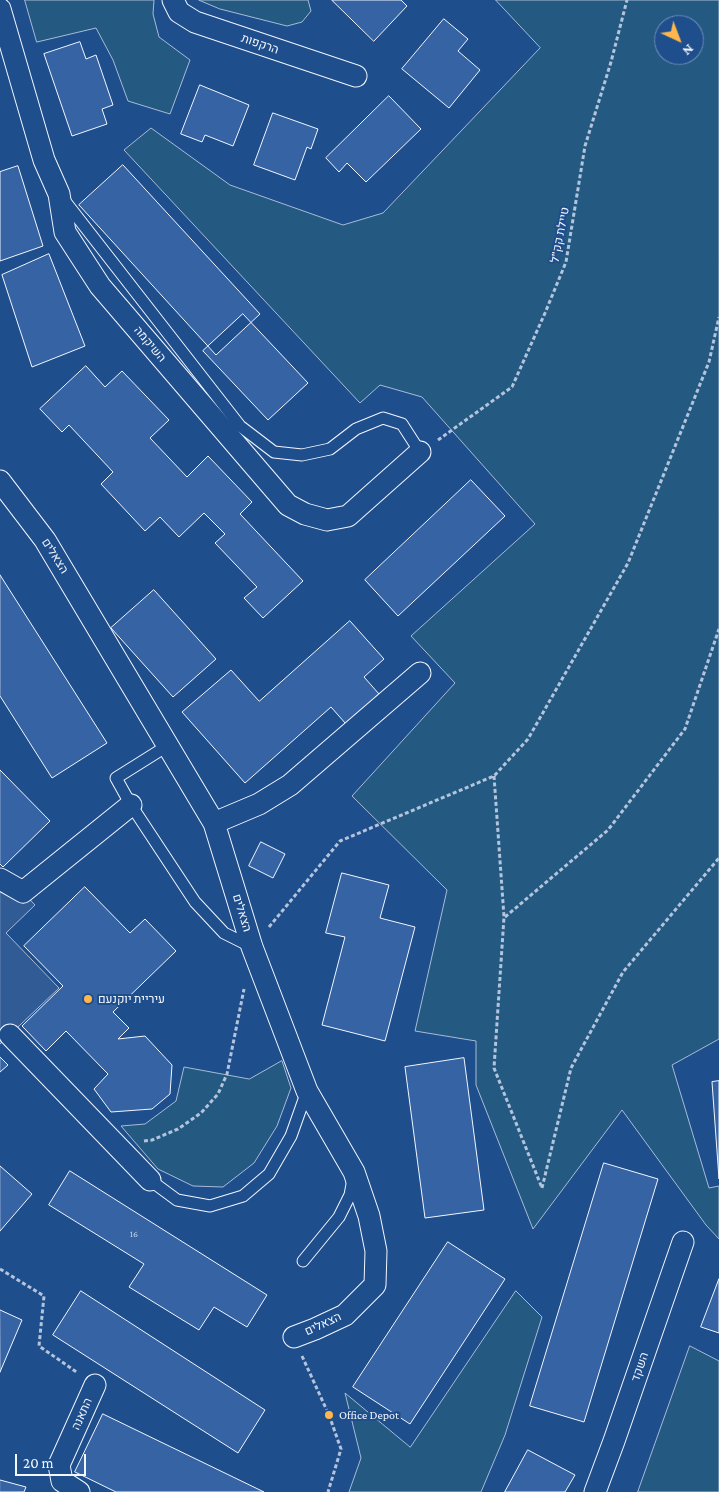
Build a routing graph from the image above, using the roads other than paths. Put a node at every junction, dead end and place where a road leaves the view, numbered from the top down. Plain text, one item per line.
1 (173, 0) edge
2 (0, 9) edge
3 (356, 76) dead end
4 (59, 194) junction
5 (420, 452) joint
6 (0, 482) edge
7 (420, 673) dead end
8 (168, 746) junction
9 (131, 805) junction
10 (214, 823) junction
11 (0, 879) edge
12 (252, 947) junction
13 (10, 1035) dead end
14 (307, 1091) junction
15 (354, 1172) junction
16 (150, 1180) joint
17 (683, 1242) dead end
18 (302, 1261) dead end
19 (294, 1337) road end
20 (95, 1385) road end
21 (79, 1492) edge
22 (594, 1492) edge

1 - 3 street, הרקפות
2 - 4 street, השיקמה
4 - 5 lane
4 - 5 street, השיקמה
6 - 8 street, הצאלים
7 - 10 street
8 - 9 lane
8 - 10 street, הצאלים
9 - 11 street
9 - 12 lane
10 - 12 street, הצאלים
12 - 14 street, הצאלים
13 - 16 street
14 - 15 street, הצאלים
14 - 16 lane
15 - 18 lane
15 - 19 street, הצאלים
17 - 22 street, השקד
20 - 21 street, התאנה

